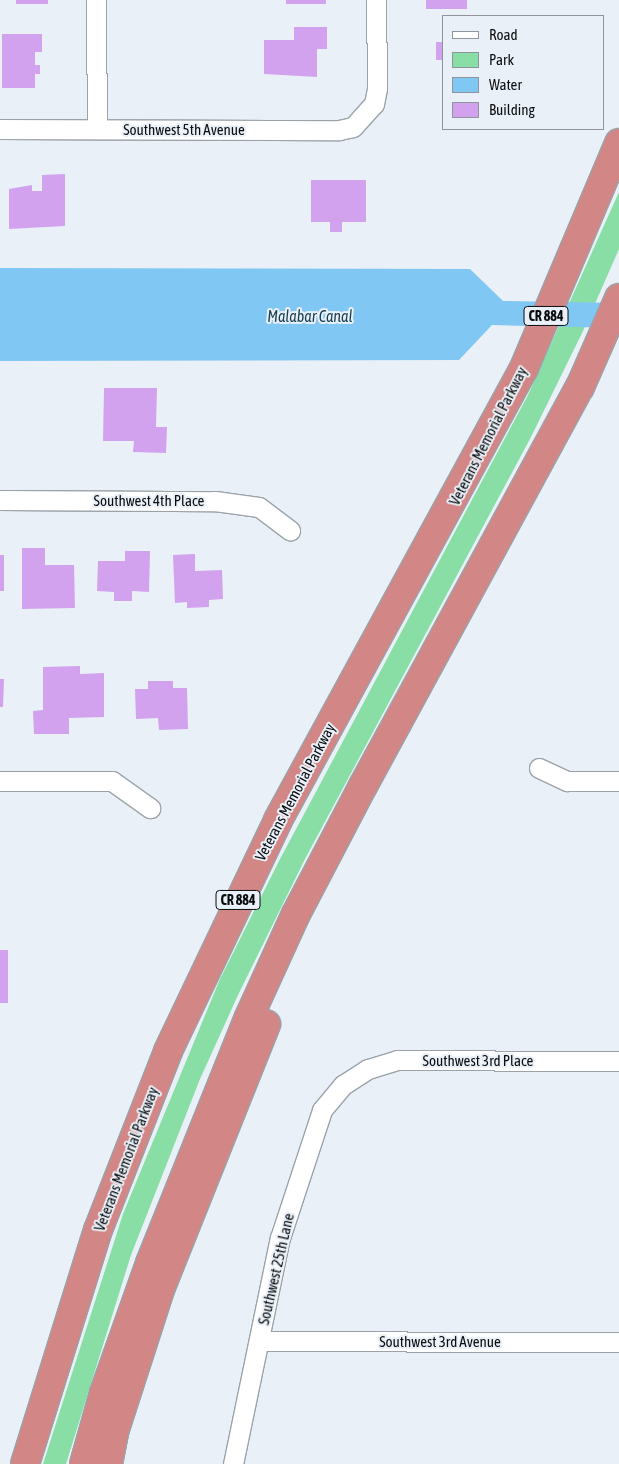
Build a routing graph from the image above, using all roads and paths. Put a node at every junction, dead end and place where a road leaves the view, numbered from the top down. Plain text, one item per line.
1 (96, 0) edge
2 (376, 0) edge
3 (0, 129) edge
4 (97, 129) junction
5 (619, 143) edge
6 (619, 298) edge
7 (0, 500) edge
8 (290, 530) dead end
9 (539, 768) dead end
10 (0, 781) edge
11 (619, 781) edge
12 (150, 808) dead end
13 (296, 914) junction
14 (619, 1061) edge
15 (343, 1085) joint
16 (260, 1341) junction
17 (619, 1342) edge
18 (26, 1464) edge
19 (84, 1464) edge
20 (108, 1464) edge
21 (233, 1464) edge

1 - 4 street
2 - 4 street, Southwest 5th Avenue
3 - 4 street, Southwest 5th Avenue
5 - 18 highway, Veterans Memorial Parkway / CR 884
6 - 13 highway
7 - 8 street, Southwest 4th Place
9 - 11 street
10 - 12 street
13 - 19 highway
13 - 20 highway
14 - 15 street, Southwest 3rd Place
15 - 16 street, Southwest 25th Lane
16 - 17 street, Southwest 3rd Avenue
16 - 21 street, Southwest 25th Lane

